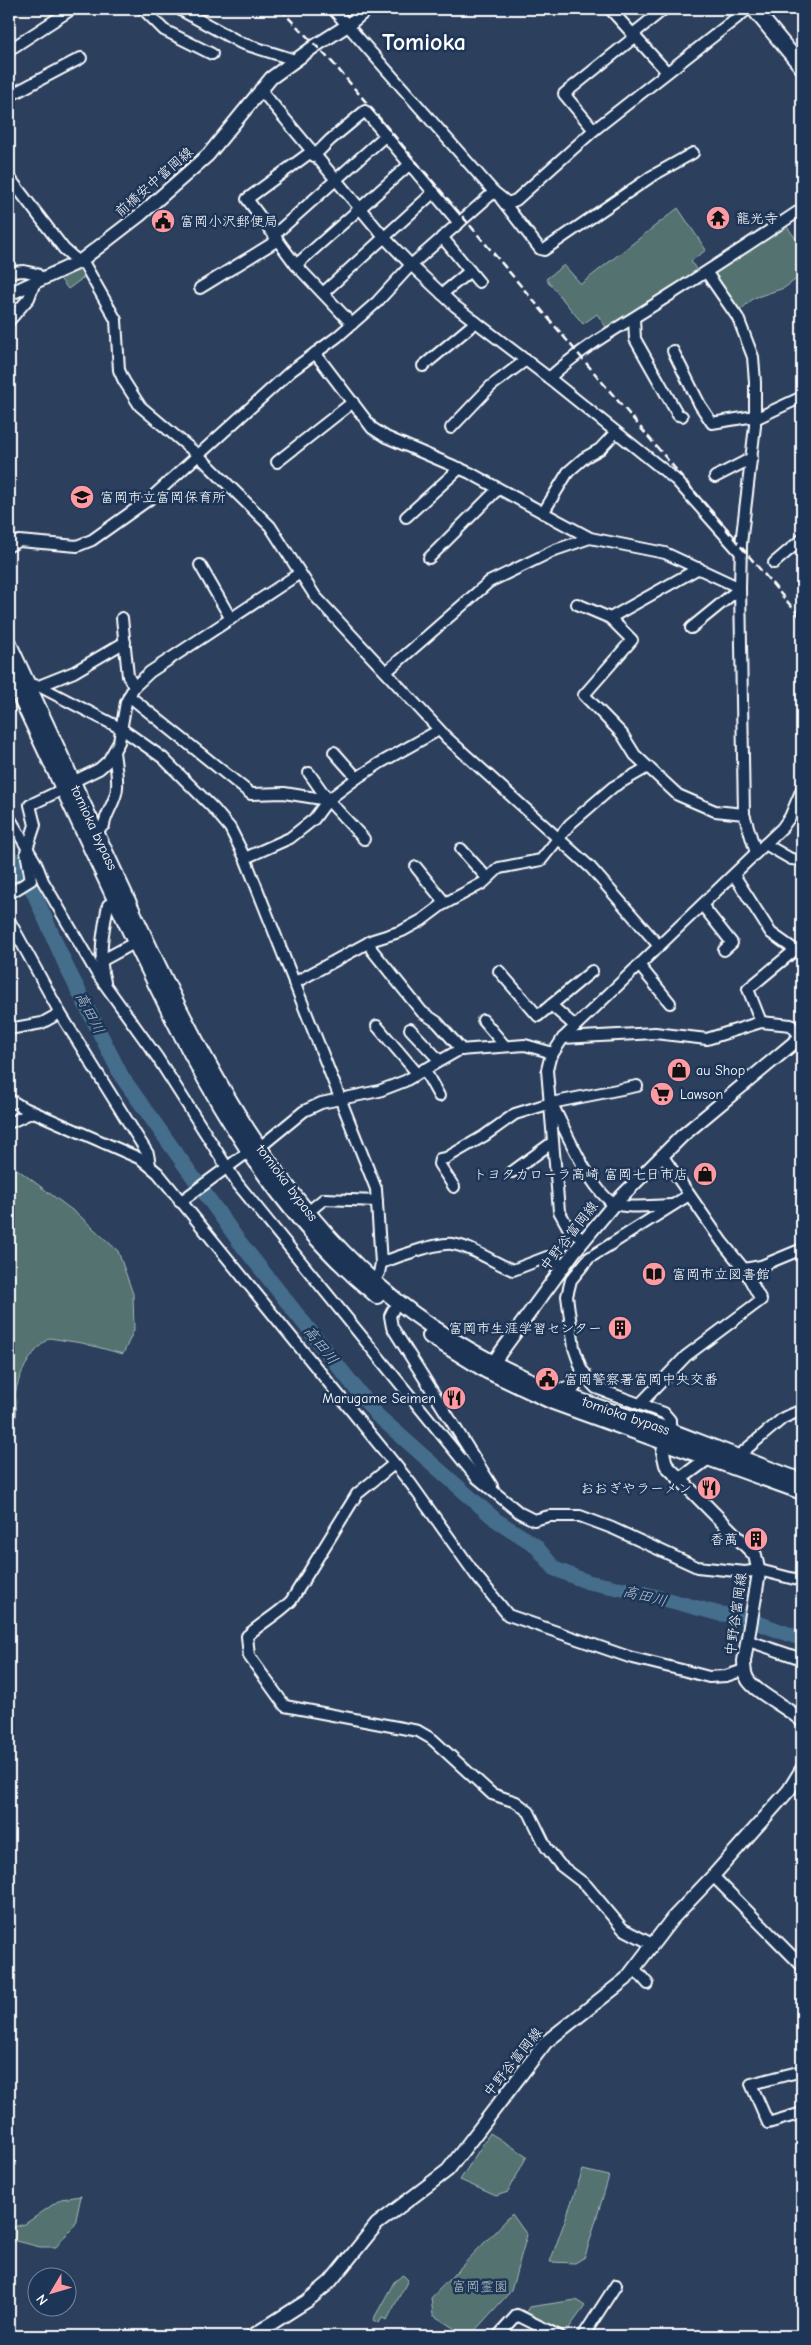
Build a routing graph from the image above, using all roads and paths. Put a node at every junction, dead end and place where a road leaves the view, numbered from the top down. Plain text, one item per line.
1 (72, 9) edge
2 (143, 9) edge
3 (179, 9) edge
4 (333, 9) edge
5 (367, 9) edge
6 (612, 9) edge
7 (664, 9) edge
8 (748, 9) edge
9 (754, 9) edge
10 (348, 25) junction
11 (634, 35) junction
12 (9, 50) edge
13 (212, 54) dead end
14 (81, 58) dead end
15 (294, 60) junction
16 (802, 67) edge
17 (668, 72) junction
18 (260, 89) junction
19 (9, 96) edge
20 (594, 130) junction
21 (386, 135) junction
22 (693, 152) dead end
23 (313, 154) junction
24 (410, 164) junction
25 (9, 177) edge
26 (336, 180) junction
27 (434, 192) junction
28 (497, 196) junction
29 (360, 208) junction
30 (802, 209) edge
31 (459, 223) junction
32 (384, 236) junction
33 (442, 237) junction
34 (276, 238) junction
35 (80, 261) junction
36 (296, 265) junction
37 (411, 265) junction
38 (470, 271) junction
39 (9, 272) edge
40 (706, 272) junction
41 (38, 280) junction
42 (479, 282) dead end
43 (200, 288) dead end
44 (323, 293) junction
45 (9, 294) edge
46 (442, 294) junction
47 (634, 318) junction
48 (9, 321) edge
49 (476, 322) junction
50 (352, 324) junction
51 (672, 351) dead end
52 (315, 353) junction
53 (526, 360) junction
54 (423, 366) dead end
55 (549, 378) junction
56 (802, 397) edge
57 (353, 402) junction
58 (682, 416) dead end
59 (755, 417) junction
60 (450, 428) dead end
61 (616, 432) junction
62 (198, 454) junction
63 (752, 458) junction
64 (277, 462) dead end
65 (460, 468) junction
66 (714, 477) dead end
67 (498, 489) junction
68 (543, 513) junction
69 (406, 517) dead end
70 (590, 538) junction
71 (802, 540) edge
72 (9, 546) edge
73 (741, 554) junction
74 (429, 558) dead end
75 (774, 562) dead end
76 (200, 565) dead end
77 (699, 568) junction
78 (300, 573) junction
79 (740, 588) junction
80 (577, 604) dead end
81 (122, 618) dead end
82 (231, 618) junction
83 (610, 618) junction
84 (691, 628) dead end
85 (125, 642) junction
86 (9, 644) edge
87 (386, 672) junction
88 (9, 673) edge
89 (33, 685) junction
90 (132, 692) junction
91 (122, 729) junction
92 (440, 730) junction
93 (114, 751) junction
94 (334, 752) dead end
95 (648, 766) junction
96 (309, 773) dead end
97 (357, 778) junction
98 (67, 784) junction
99 (802, 792) edge
100 (328, 800) junction
101 (744, 814) junction
102 (9, 818) edge
103 (95, 831) junction
104 (364, 838) dead end
105 (557, 839) junction
106 (765, 844) junction
107 (27, 849) junction
108 (461, 849) dead end
109 (756, 853) junction
110 (245, 858) junction
111 (802, 860) edge
112 (416, 867) dead end
113 (734, 875) junction
114 (487, 878) junction
115 (9, 892) edge
116 (116, 901) junction
117 (445, 903) junction
118 (702, 904) junction
119 (9, 920) edge
120 (136, 942) junction
121 (368, 942) junction
122 (659, 946) junction
123 (724, 950) dead end
124 (101, 961) junction
125 (639, 965) junction
126 (499, 971) dead end
127 (592, 971) dead end
128 (294, 983) junction
129 (105, 984) junction
130 (670, 1003) dead end
131 (551, 1005) junction
132 (60, 1013) junction
133 (483, 1020) dead end
134 (761, 1022) junction
135 (377, 1026) dead end
136 (575, 1026) junction
137 (9, 1029) edge
138 (410, 1029) dead end
139 (802, 1037) edge
140 (563, 1038) junction
141 (505, 1046) junction
142 (462, 1050) junction
143 (553, 1053) junction
144 (439, 1060) junction
145 (420, 1071) junction
146 (637, 1086) dead end
147 (439, 1096) dead end
148 (9, 1099) edge
149 (340, 1099) junction
150 (551, 1103) junction
151 (33, 1112) junction
152 (9, 1123) edge
153 (553, 1142) junction
154 (254, 1150) junction
155 (662, 1155) junction
156 (150, 1166) junction
157 (227, 1167) junction
158 (512, 1172) dead end
159 (454, 1187) dead end
160 (689, 1195) junction
161 (182, 1200) junction
162 (377, 1201) junction
163 (614, 1204) junction
164 (674, 1205) junction
165 (308, 1212) junction
166 (583, 1240) junction
167 (802, 1249) edge
168 (381, 1263) junction
169 (563, 1266) junction
170 (744, 1269) junction
171 (374, 1281) junction
172 (393, 1310) junction
173 (490, 1366) junction
174 (583, 1374) junction
175 (557, 1392) junction
176 (640, 1404) junction
177 (802, 1410) edge
178 (668, 1437) junction
179 (737, 1457) junction
180 (707, 1459) junction
181 (394, 1464) junction
182 (680, 1479) junction
183 (802, 1480) edge
184 (802, 1492) edge
185 (499, 1498) junction
186 (759, 1571) junction
187 (802, 1582) edge
188 (749, 1638) junction
189 (802, 1659) edge
190 (744, 1670) junction
191 (802, 1721) edge
192 (802, 1769) edge
193 (714, 1876) junction
194 (652, 1944) junction
195 (802, 1966) edge
196 (634, 1968) junction
197 (648, 1984) dead end
198 (802, 2071) edge
199 (802, 2113) edge
200 (616, 2285) dead end
201 (252, 2336) edge
202 (498, 2336) edge
203 (559, 2336) edge
204 (583, 2336) edge

1 - 12 street
2 - 13 street
3 - 15 street
4 - 10 street
5 - 10 main road, 前橋安中富岡線
6 - 11 street
7 - 11 street
8 - 17 street
9 - 16 highway
10 - 15 main road, 前橋安中富岡線
10 - 28 street
11 - 17 street
11 - 20 street
14 - 19 street
15 - 18 main road, 前橋安中富岡線
17 - 20 street
18 - 23 street
18 - 35 main road, 前橋安中富岡線
20 - 28 street
21 - 23 street
21 - 24 street
21 - 26 street
22 - 28 street
23 - 26 street
23 - 34 street
24 - 27 street
24 - 29 street
25 - 35 street
26 - 29 street
26 - 34 street
27 - 31 street
27 - 32 street
28 - 31 street
29 - 32 street
29 - 36 street
30 - 40 street
31 - 33 street
32 - 37 street
32 - 44 street
33 - 37 street
33 - 38 street
34 - 36 street
34 - 43 street
35 - 41 main road, 前橋安中富岡線
35 - 62 street
36 - 44 street
37 - 46 street
37 - 50 street
38 - 42 street
38 - 46 street
39 - 41 street
40 - 47 street
40 - 59 street
41 - 45 main road, 前橋安中富岡線
41 - 48 street
44 - 50 street
46 - 49 street
47 - 55 street
47 - 58 street
49 - 53 street
49 - 54 street
50 - 52 street
51 - 59 street
52 - 57 street
52 - 62 street
53 - 55 street
53 - 60 street
55 - 61 street
56 - 59 street
57 - 64 street
57 - 65 street
59 - 63 street
61 - 68 street
61 - 73 street
62 - 72 street
62 - 78 street
63 - 66 street
63 - 73 street
65 - 67 street
65 - 69 street
67 - 68 street
67 - 74 street
68 - 70 street
70 - 77 street
70 - 87 street
71 - 75 street
73 - 79 street
76 - 82 street
77 - 79 street
77 - 83 street
78 - 82 street
78 - 87 street
79 - 84 street
79 - 101 street
80 - 83 street
81 - 85 street
82 - 90 street
83 - 95 street
85 - 89 street
85 - 90 street
86 - 89 highway, tomioka bypass
87 - 92 street
88 - 98 highway, tomioka bypass
89 - 91 street
89 - 98 highway, tomioka bypass
90 - 91 street
90 - 100 street
91 - 93 street
91 - 110 street
92 - 97 street
92 - 105 street
93 - 98 street
93 - 103 street
94 - 97 street
95 - 101 street
95 - 105 street
96 - 100 street
97 - 100 street
98 - 103 highway, tomioka bypass
98 - 107 street
98 - 116 highway, tomioka bypass
99 - 106 street
100 - 104 street
100 - 110 street
101 - 109 street
102 - 107 street
103 - 154 highway, tomioka bypass
105 - 114 street
105 - 122 street
106 - 109 street
106 - 111 street
107 - 115 street
107 - 129 street
108 - 114 street
109 - 113 street
110 - 128 street
112 - 117 street
113 - 118 street
113 - 134 street
114 - 117 street
116 - 120 highway, tomioka bypass
116 - 124 street
117 - 121 street
118 - 122 street
118 - 123 street
119 - 132 street
120 - 124 street
120 - 154 highway, tomioka bypass
121 - 128 street
121 - 142 street
122 - 125 street
124 - 129 street
125 - 130 street
125 - 136 street
126 - 131 street
127 - 131 street
128 - 149 street
129 - 157 street
131 - 136 street
132 - 137 street
132 - 156 street
133 - 141 street
134 - 139 street
134 - 140 street
135 - 145 street
136 - 140 street
138 - 144 street
139 - 155 main road, 中野谷富岡線
140 - 143 street
141 - 142 street
141 - 143 street
142 - 144 street
143 - 150 street
144 - 145 street
145 - 147 street
145 - 149 street
146 - 150 street
148 - 151 street
149 - 154 street
149 - 162 street
150 - 153 street
150 - 159 street
150 - 163 street
151 - 152 street
151 - 156 street
153 - 158 street
153 - 166 street
154 - 157 street
154 - 165 highway, tomioka bypass
154 - 172 highway, tomioka bypass
155 - 160 street
155 - 163 main road, 中野谷富岡線
156 - 161 street
157 - 161 street
157 - 185 street
160 - 164 street
160 - 170 street
161 - 181 street
162 - 165 street
162 - 168 street
163 - 164 street
163 - 166 main road, 中野谷富岡線
164 - 174 street
165 - 171 highway, tomioka bypass
166 - 169 main road, 中野谷富岡線
167 - 170 street
168 - 169 street
168 - 171 street
169 - 173 main road, 中野谷富岡線
170 - 176 street
171 - 173 highway, tomioka bypass
172 - 173 highway, tomioka bypass
172 - 185 street
173 - 175 highway, tomioka bypass
173 - 178 highway, tomioka bypass
174 - 175 highway
174 - 176 street
175 - 178 highway, tomioka bypass
176 - 178 street
177 - 179 street
178 - 179 highway, tomioka bypass
178 - 180 highway, tomioka bypass
178 - 182 main road, 中野谷富岡線
179 - 183 highway, tomioka bypass
180 - 182 main road
180 - 184 highway, tomioka bypass
181 - 190 street
181 - 194 street
182 - 186 main road, 中野谷富岡線
185 - 186 street
186 - 187 street
186 - 188 main road, 中野谷富岡線
188 - 189 street
188 - 190 main road, 中野谷富岡線
190 - 191 main road, 中野谷富岡線
192 - 193 main road, 中野谷富岡線
193 - 194 main road, 中野谷富岡線
193 - 195 street
194 - 196 main road, 中野谷富岡線
196 - 197 street
196 - 201 main road, 中野谷富岡線
198 - 199 street
200 - 204 street
202 - 203 street

